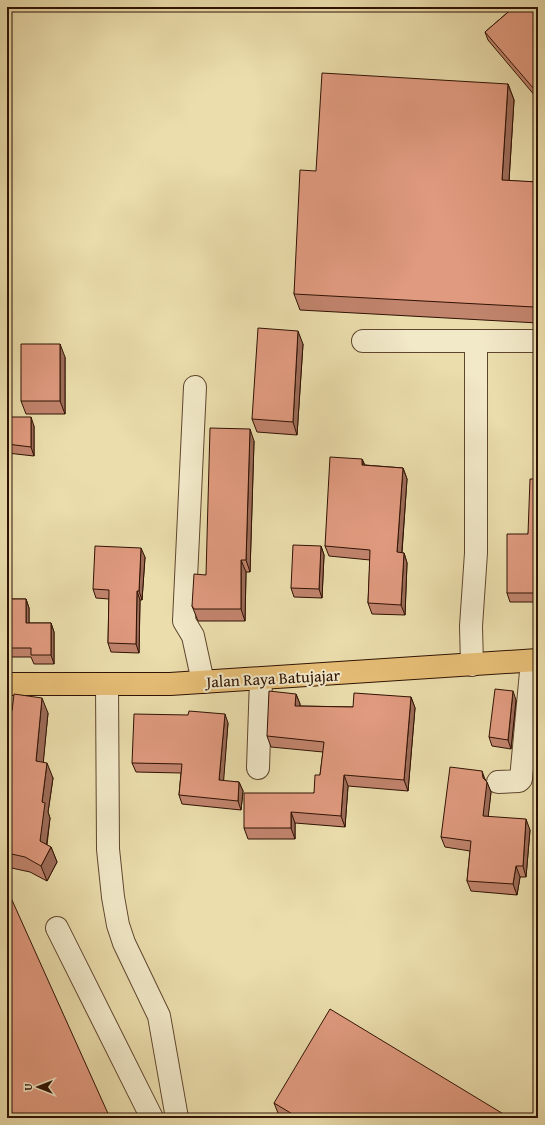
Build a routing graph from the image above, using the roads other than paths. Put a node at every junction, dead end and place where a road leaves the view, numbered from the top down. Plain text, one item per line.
1 (363, 341) dead end
2 (476, 341) junction
3 (538, 341) edge
4 (195, 387) dead end
5 (535, 661) edge
6 (472, 665) junction
7 (261, 679) junction
8 (203, 682) junction
9 (7, 684) edge
10 (107, 684) junction
11 (258, 768) dead end
12 (498, 782) dead end
13 (57, 928) dead end
14 (152, 1118) edge
15 (177, 1118) edge

1 - 2 street
2 - 3 street
2 - 6 street
4 - 8 street
5 - 6 highway, Jalan Raya Batujajar
5 - 12 street
6 - 7 highway, Jalan Raya Batujajar
7 - 8 highway, Jalan Raya Batujajar
7 - 11 street
8 - 10 highway, Jalan Raya Batujajar
9 - 10 highway, Jalan Raya Batujajar
10 - 15 street
13 - 14 street

